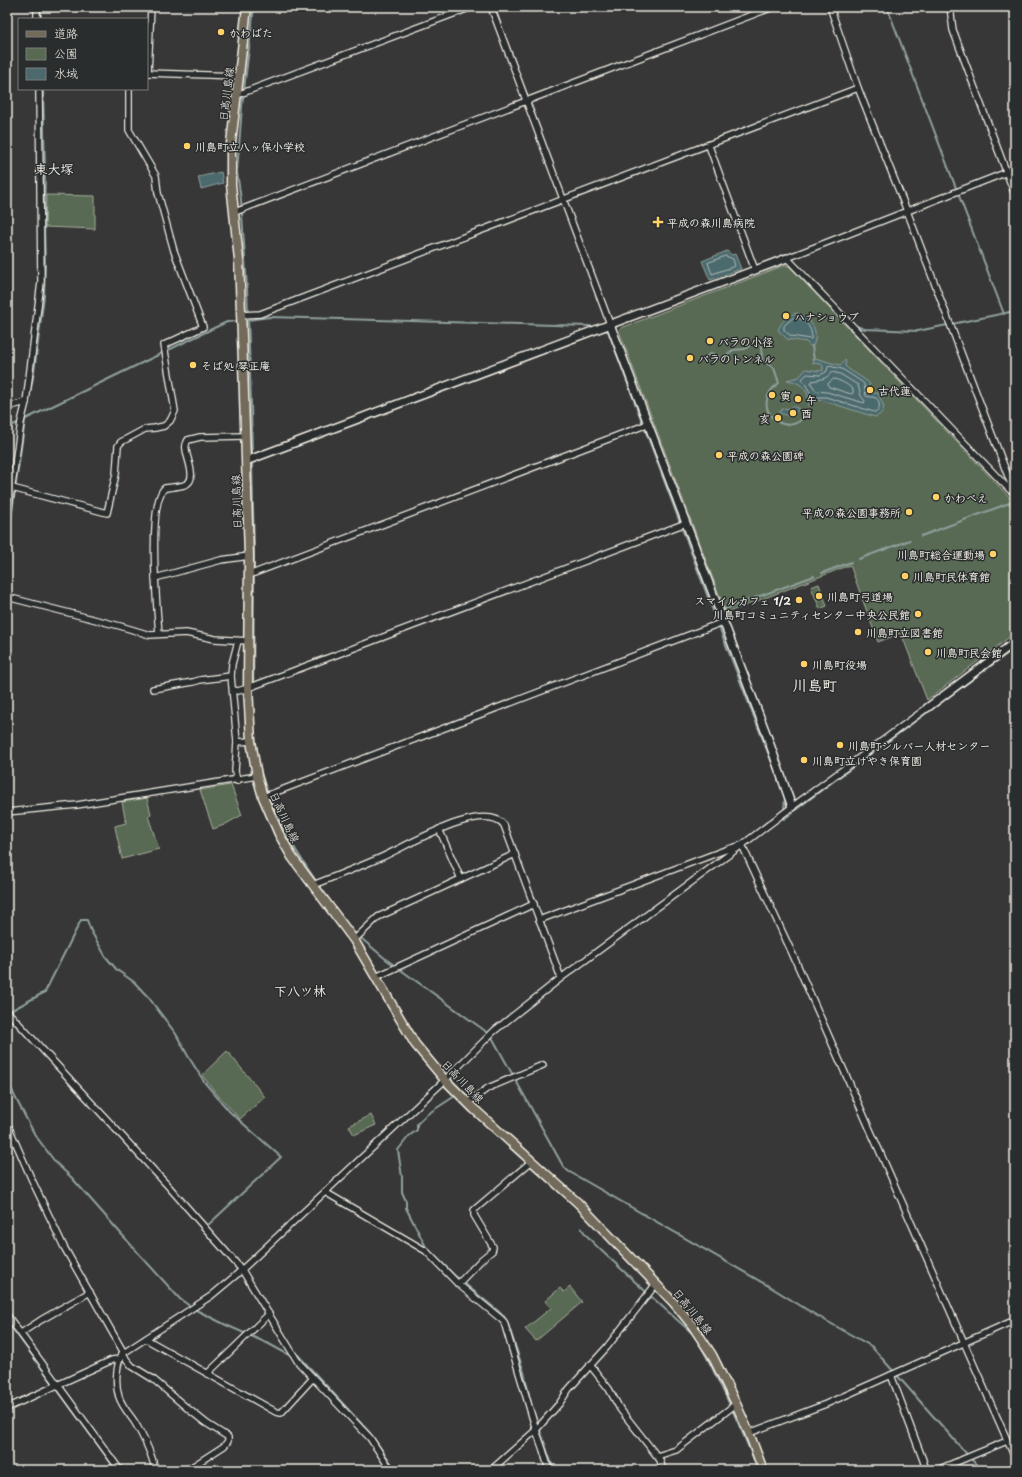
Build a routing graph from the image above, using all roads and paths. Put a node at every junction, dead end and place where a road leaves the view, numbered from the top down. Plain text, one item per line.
1 (37, 7) edge
2 (151, 7) edge
3 (246, 7) edge
4 (472, 7) edge
5 (490, 7) edge
6 (773, 7) edge
7 (830, 7) edge
8 (950, 7) edge
9 (37, 18) edge
10 (148, 56) edge
11 (148, 73) edge
12 (239, 76) junction
13 (858, 88) junction
14 (39, 90) edge
15 (129, 90) edge
16 (237, 95) junction
17 (526, 101) junction
18 (709, 146) junction
19 (1015, 169) edge
20 (1006, 172) junction
21 (1015, 195) edge
22 (562, 200) junction
23 (907, 211) junction
24 (235, 212) junction
25 (787, 258) junction
26 (755, 270) junction
27 (241, 315) junction
28 (610, 324) junction
29 (26, 402) junction
30 (7, 407) edge
31 (648, 424) junction
32 (245, 436) junction
33 (246, 461) junction
34 (12, 488) junction
35 (1015, 492) edge
36 (7, 518) edge
37 (686, 523) junction
38 (249, 556) junction
39 (249, 575) junction
40 (155, 578) junction
41 (7, 597) edge
42 (723, 622) junction
43 (159, 634) junction
44 (238, 641) junction
45 (249, 641) junction
46 (1015, 642) edge
47 (231, 676) junction
48 (248, 688) junction
49 (153, 689) dead end
50 (233, 690) junction
51 (927, 708) joint
52 (250, 741) junction
53 (237, 742) junction
54 (257, 776) junction
55 (237, 781) junction
56 (263, 797) junction
57 (792, 807) junction
58 (7, 812) edge
59 (439, 829) junction
60 (742, 845) junction
61 (515, 854) junction
62 (461, 879) junction
63 (313, 885) junction
64 (534, 904) junction
65 (539, 920) junction
66 (354, 940) junction
67 (376, 977) junction
68 (562, 978) junction
69 (7, 1011) edge
70 (543, 1065) dead end
71 (445, 1080) junction
72 (467, 1102) junction
73 (7, 1123) edge
74 (532, 1161) junction
75 (325, 1192) junction
76 (242, 1270) junction
77 (458, 1284) junction
78 (656, 1284) junction
79 (90, 1292) junction
80 (269, 1314) junction
81 (7, 1315) edge
82 (1015, 1320) edge
83 (21, 1333) junction
84 (146, 1340) junction
85 (964, 1343) junction
86 (122, 1355) junction
87 (590, 1365) junction
88 (207, 1374) junction
89 (891, 1375) junction
90 (313, 1378) junction
91 (57, 1384) junction
92 (736, 1404) junction
93 (7, 1408) edge
94 (536, 1430) junction
95 (749, 1433) junction
96 (1007, 1441) junction
97 (657, 1456) junction
98 (1015, 1458) edge
99 (198, 1464) junction
100 (120, 1470) edge
101 (155, 1470) edge
102 (188, 1470) edge
103 (202, 1470) edge
104 (391, 1470) edge
105 (491, 1470) edge
106 (549, 1470) edge
107 (663, 1470) edge
108 (763, 1470) edge
109 (926, 1470) edge
110 (937, 1470) edge

1 - 9 street
2 - 10 street
3 - 12 main road, 日高川島線
4 - 16 street
5 - 17 street
6 - 17 street
7 - 13 street
8 - 20 street
11 - 12 street
12 - 16 main road, 日高川島線
13 - 18 street
13 - 23 street
14 - 29 street
15 - 34 street
16 - 24 main road, 日高川島線
17 - 22 street
17 - 24 street
18 - 22 street
18 - 26 street
19 - 20 street
20 - 21 street
20 - 23 street
22 - 27 street
22 - 28 street
23 - 25 street
23 - 35 street
24 - 27 main road, 日高川島線
25 - 26 street
25 - 35 street
26 - 28 street
27 - 32 main road, 日高川島線
28 - 31 street
28 - 33 street
29 - 30 street
29 - 34 street
31 - 37 street
31 - 39 street
32 - 33 main road, 日高川島線
32 - 40 street
33 - 38 main road, 日高川島線
34 - 36 street
37 - 42 street
37 - 48 street
38 - 39 main road, 日高川島線
38 - 40 street
39 - 45 main road, 日高川島線
40 - 43 street
41 - 43 street
42 - 56 street
42 - 57 street
43 - 44 street
44 - 45 street
44 - 47 street
45 - 48 main road, 日高川島線
46 - 51 street
47 - 49 street
47 - 50 street
48 - 50 street
48 - 52 main road, 日高川島線
50 - 53 street
51 - 57 street
52 - 53 street
52 - 54 main road, 日高川島線
53 - 55 street
54 - 55 street
54 - 56 main road, 日高川島線
55 - 58 street
56 - 63 main road, 日高川島線
57 - 60 street
59 - 61 street
59 - 62 street
59 - 63 street
60 - 65 street
60 - 68 street
60 - 85 street
61 - 62 street
61 - 64 street
62 - 66 street
63 - 66 main road, 日高川島線
64 - 65 street
64 - 67 street
65 - 68 street
66 - 67 main road, 日高川島線
67 - 71 main road, 日高川島線
68 - 71 street
69 - 76 street
70 - 72 street
71 - 72 main road, 日高川島線
71 - 75 street
72 - 74 main road, 日高川島線
73 - 79 street
74 - 77 street
74 - 78 main road, 日高川島線
75 - 76 street
75 - 77 street
76 - 80 street
76 - 84 street
77 - 94 street
78 - 87 street
78 - 92 main road, 日高川島線
79 - 83 street
79 - 86 street
80 - 88 street
80 - 90 street
81 - 83 street
82 - 85 street
83 - 91 street
84 - 86 street
84 - 88 street
85 - 89 street
85 - 96 street
86 - 91 street
86 - 99 street
86 - 101 street
87 - 94 street
87 - 97 street
88 - 90 street
89 - 95 street
89 - 109 street
90 - 104 street
91 - 93 street
91 - 100 street
92 - 95 main road, 日高川島線
92 - 97 street
94 - 105 street
94 - 106 street
95 - 108 main road, 日高川島線
96 - 98 street
96 - 110 street
97 - 107 street
99 - 102 street
99 - 103 street

